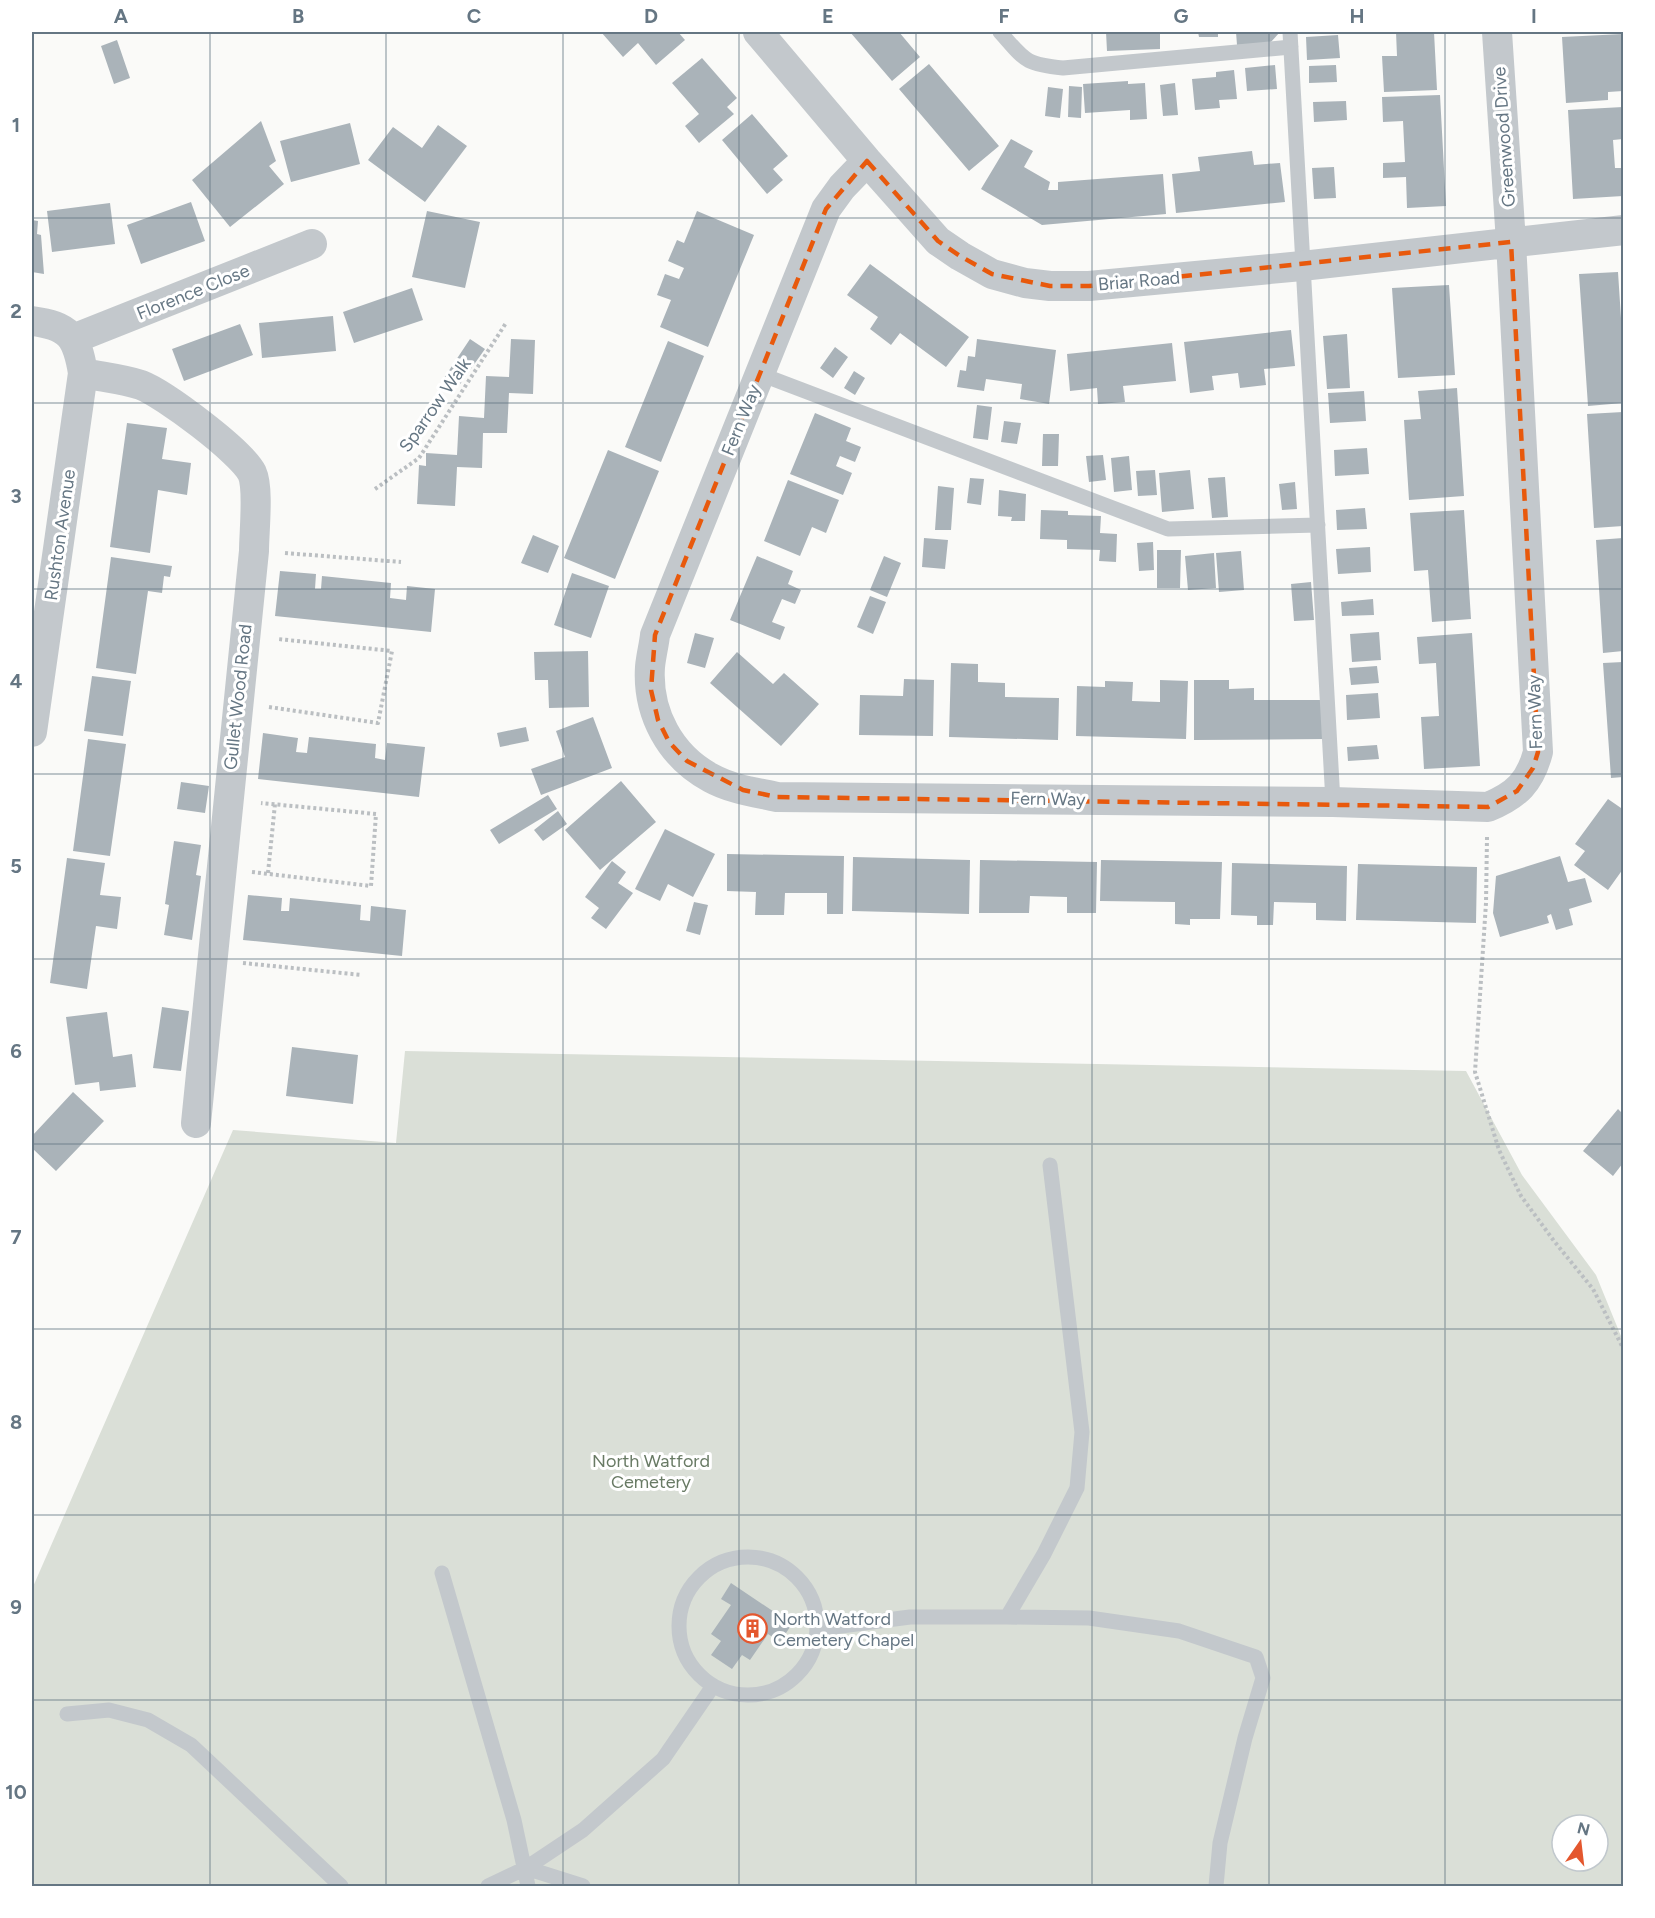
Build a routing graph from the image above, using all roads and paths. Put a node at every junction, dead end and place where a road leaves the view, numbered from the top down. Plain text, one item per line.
1 (758, 32) edge
2 (1000, 32) edge
3 (1290, 32) edge
4 (1497, 32) edge
5 (1291, 47) junction
6 (867, 161) junction
7 (1623, 231) edge
8 (1511, 242) junction
9 (312, 244) dead end
10 (1302, 266) junction
11 (32, 321) edge
12 (506, 323) dead end
13 (73, 339) junction
14 (83, 373) junction
15 (760, 374) junction
16 (375, 489) dead end
17 (1318, 525) junction
18 (254, 550) junction
19 (401, 562) dead end
20 (244, 635) junction
21 (237, 703) junction
22 (32, 732) edge
23 (227, 800) junction
24 (1333, 802) junction
25 (275, 804) junction
26 (1488, 807) junction
27 (221, 869) junction
28 (267, 873) junction
29 (213, 959) junction
30 (362, 975) dead end
31 (196, 1123) dead end
32 (1050, 1165) dead end
33 (1623, 1350) edge
34 (442, 1573) dead end
35 (1007, 1617) junction
36 (818, 1629) junction
37 (713, 1686) junction
38 (67, 1714) dead end
39 (526, 1868) junction
40 (341, 1887) edge
41 (488, 1887) edge
42 (528, 1887) edge
43 (583, 1887) edge
44 (1216, 1887) edge

1 - 6 street, Briar Road
2 - 5 lane
3 - 5 lane
4 - 8 street, Greenwood Drive
5 - 10 lane
6 - 10 street, Briar Road
6 - 15 street, Fern Way
7 - 8 street, Briar Road
8 - 10 street, Briar Road
8 - 26 street, Fern Way
9 - 13 street, Florence Close
10 - 17 lane
11 - 13 street
12 - 16 path, Sparrow Walk
13 - 14 street, Rushton Avenue
14 - 18 street, Gullet Wood Road
14 - 22 street, Rushton Avenue
15 - 17 lane
15 - 24 street, Fern Way
17 - 24 lane
18 - 19 path
18 - 20 street, Gullet Wood Road
20 - 21 street, Gullet Wood Road
20 - 21 path
21 - 23 street, Gullet Wood Road
23 - 25 path
23 - 27 street, Gullet Wood Road
24 - 26 street, Fern Way
25 - 28 path
25 - 28 path
26 - 33 path
27 - 28 path
27 - 29 street, Gullet Wood Road
29 - 30 path
29 - 31 street, Gullet Wood Road
32 - 35 lane
34 - 39 lane
35 - 36 lane
35 - 44 lane
36 - 37 lane
36 - 37 lane
37 - 39 lane
38 - 40 lane
39 - 41 lane
39 - 42 lane
39 - 43 lane

